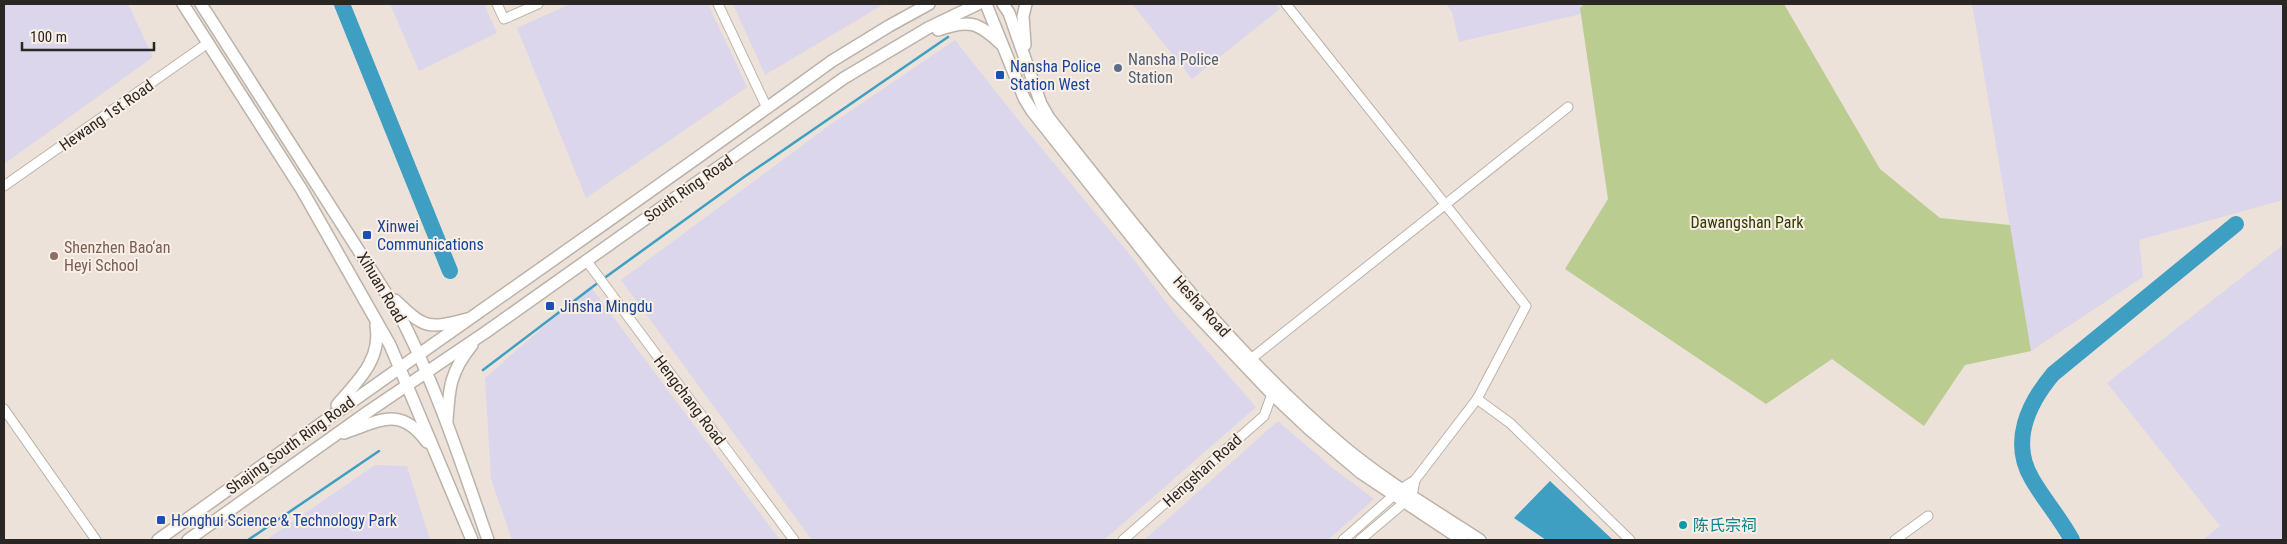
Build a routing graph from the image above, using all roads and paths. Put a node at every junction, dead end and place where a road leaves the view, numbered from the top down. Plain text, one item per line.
1 (183, 4) edge
2 (201, 4) edge
3 (497, 4) edge
4 (538, 4) edge
5 (718, 4) edge
6 (929, 4) edge
7 (978, 4) edge
8 (986, 4) edge
9 (1003, 4) edge
10 (1026, 4) edge
11 (1286, 4) edge
12 (921, 7) edge
13 (208, 43) junction
14 (901, 43) junction
15 (1004, 47) junction
16 (1027, 64) junction
17 (1568, 107) dead end
18 (767, 108) junction
19 (4, 186) edge
20 (1446, 204) junction
21 (586, 260) junction
22 (386, 292) junction
23 (476, 316) junction
24 (375, 320) junction
25 (486, 332) junction
26 (418, 355) junction
27 (1247, 362) junction
28 (399, 368) junction
29 (425, 373) junction
30 (407, 385) junction
31 (1272, 394) junction
32 (1477, 399) junction
33 (4, 409) edge
34 (323, 421) junction
35 (447, 425) junction
36 (332, 437) junction
37 (437, 455) junction
38 (1415, 480) junction
39 (1397, 492) junction
40 (1408, 499) junction
41 (1928, 516) dead end
42 (96, 540) edge
43 (158, 540) edge
44 (188, 540) edge
45 (472, 540) edge
46 (488, 540) edge
47 (794, 540) edge
48 (1123, 540) edge
49 (1343, 540) edge
50 (1360, 540) edge
51 (1462, 540) edge
52 (1480, 540) edge
53 (1630, 540) edge
54 (1895, 540) edge

1 - 13 main road, Xihuan Road
2 - 22 main road, Xihuan Road
3 - 4 street
5 - 18 street
6 - 12 main road, South Ring Road
7 - 14 main road, South Ring Road
8 - 15 main road, Hesha Road
9 - 16 main road, Hesha Road
10 - 16 main road
11 - 20 street
12 - 18 main road, South Ring Road
13 - 19 street, Hewang 1st Road
13 - 24 main road, Xihuan Road
14 - 15 main road
14 - 21 main road, South Ring Road
15 - 27 main road, Hesha Road
16 - 27 main road, Hesha Road
17 - 20 street
18 - 23 main road, South Ring Road
20 - 27 street
20 - 32 street
21 - 25 main road, South Ring Road
21 - 47 street, Hengchang Road
22 - 23 main road
22 - 26 main road, Xihuan Road
23 - 26 main road, South Ring Road
24 - 28 main road, Xihuan Road
24 - 34 main road
25 - 29 main road, South Ring Road
25 - 35 main road
26 - 28 main road, South Ring Road
26 - 29 main road, Xihuan Road
27 - 31 main road, Hesha Road
27 - 39 main road, Hesha Road
28 - 30 main road, Xihuan Road
28 - 34 main road, Shajing South Ring Road
29 - 30 main road, South Ring Road
29 - 35 main road, Xihuan Road
30 - 36 main road, Shajing South Ring Road
30 - 37 main road, Xihuan Road
31 - 39 main road, Hesha Road
31 - 48 street, Hengshan Road
32 - 38 street
32 - 53 street
33 - 42 street
34 - 43 main road, Shajing South Ring Road
35 - 46 main road, Xihuan Road
36 - 37 main road
36 - 44 main road, Shajing South Ring Road
37 - 45 main road, Xihuan Road
38 - 39 street
38 - 40 street
39 - 40 main road, Hesha Road
39 - 49 street
40 - 50 street
40 - 51 main road, Hesha Road
40 - 52 main road, Hesha Road
41 - 54 street

